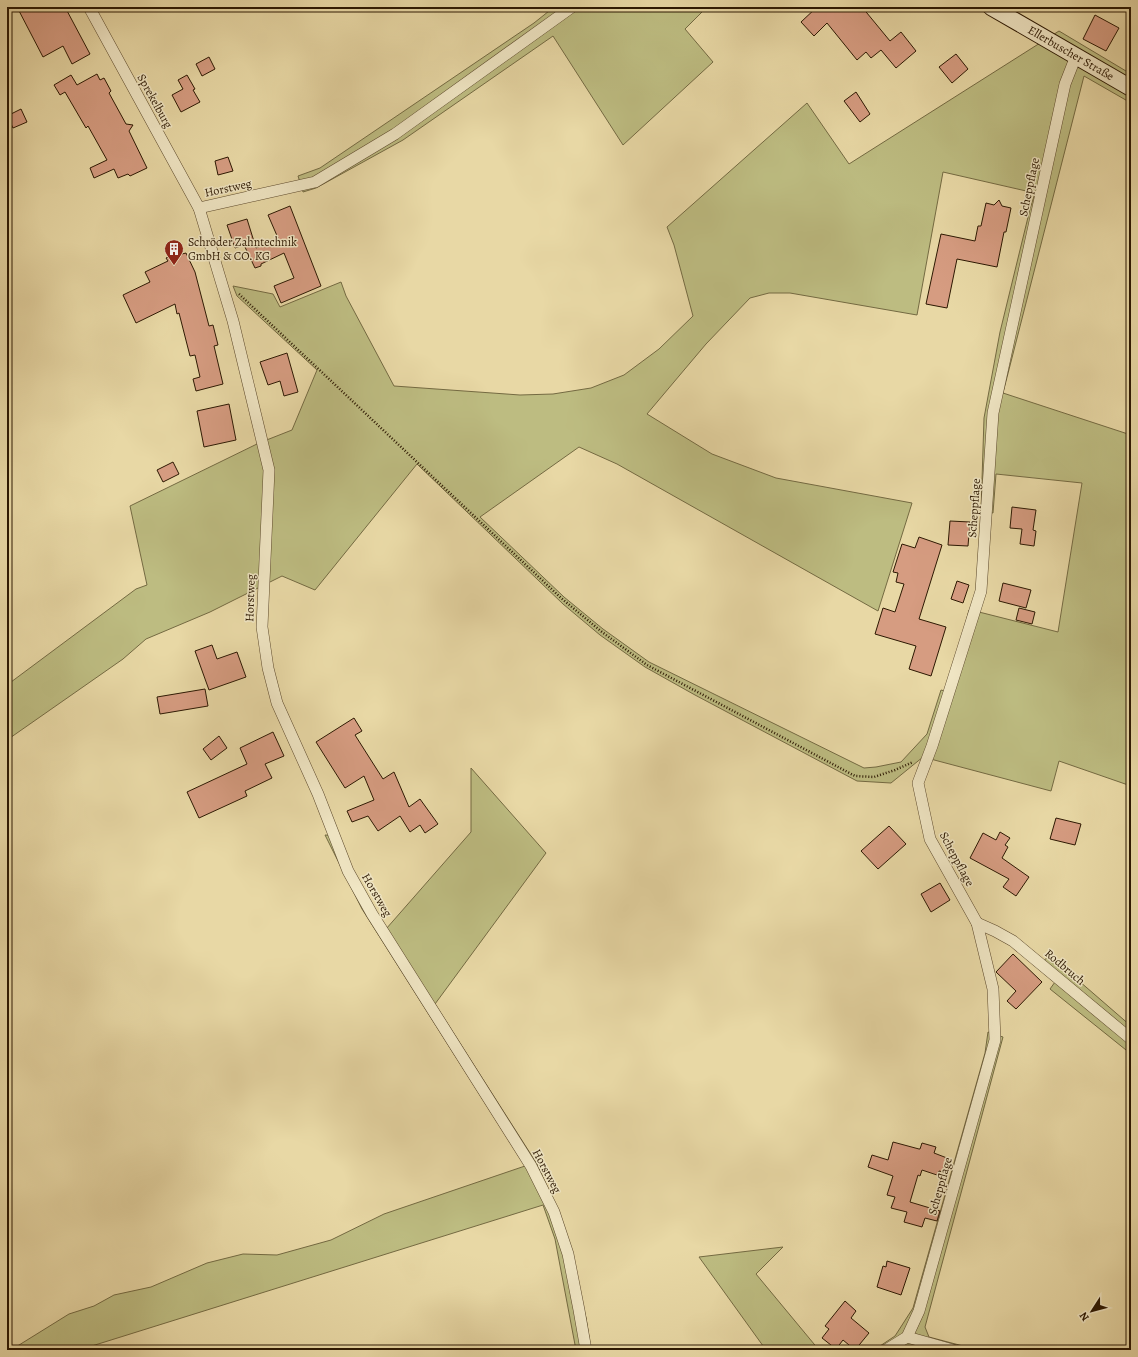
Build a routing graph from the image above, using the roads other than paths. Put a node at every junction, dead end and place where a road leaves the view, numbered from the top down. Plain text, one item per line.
1 (89, 7) edge
2 (572, 7) edge
3 (991, 7) edge
4 (1076, 56) junction
5 (1131, 88) edge
6 (199, 208) junction
7 (977, 924) junction
8 (997, 932) junction
9 (984, 946) junction
10 (1131, 1039) edge
11 (908, 1337) junction
12 (586, 1350) edge
13 (886, 1350) edge
14 (954, 1350) edge

1 - 6 street, Sprekelburg
2 - 6 street, Horstweg
3 - 4 main road, Ellerbuscher Straße
4 - 5 main road, Ellerbuscher Straße
4 - 7 street, Scheppflage
6 - 12 street, Horstweg
7 - 8 street, Rodbruch
7 - 9 street, Scheppflage
8 - 9 street
8 - 10 street, Rodbruch
9 - 11 street, Scheppflage
11 - 13 street
11 - 14 street

